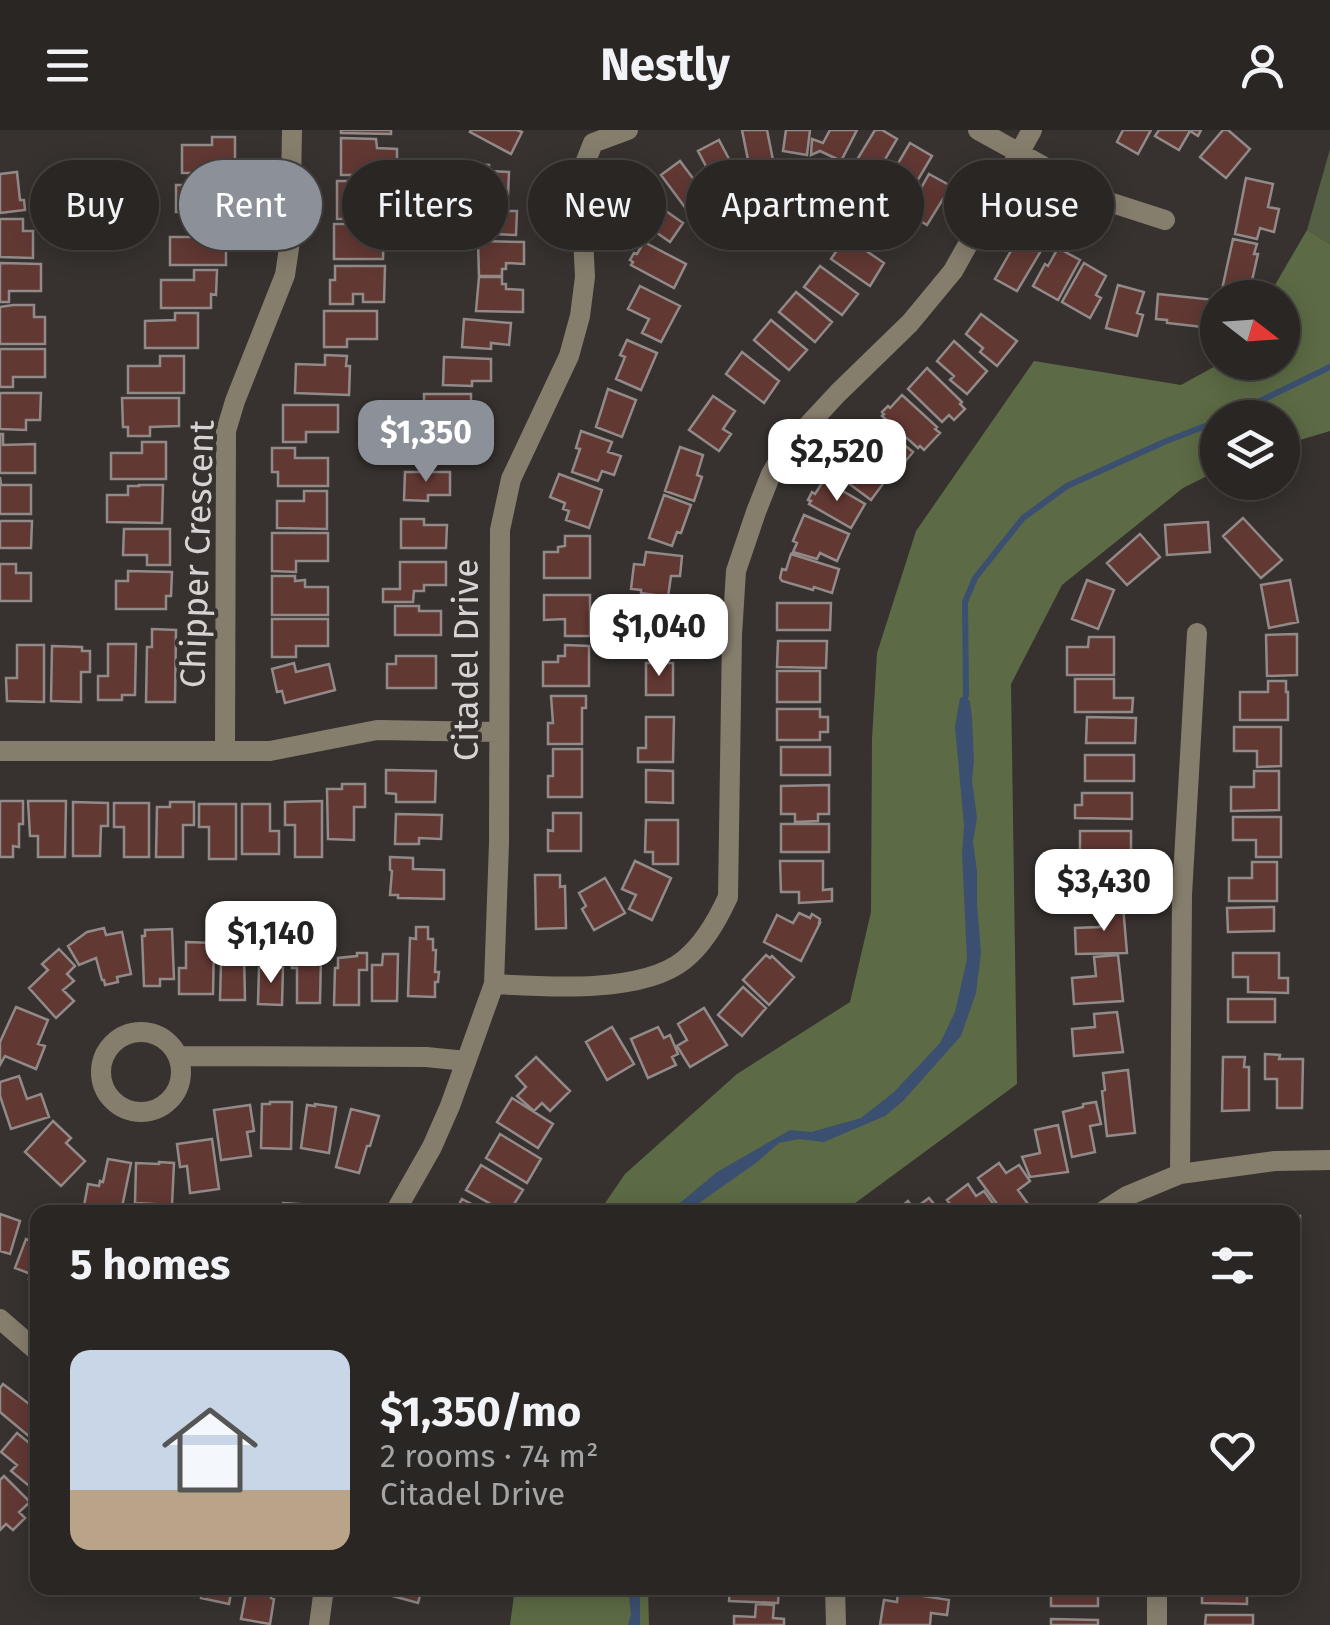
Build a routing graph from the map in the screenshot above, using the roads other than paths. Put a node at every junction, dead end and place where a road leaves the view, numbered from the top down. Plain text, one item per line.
1 (292, 130) edge
2 (628, 130) edge
3 (978, 130) edge
4 (1032, 130) edge
5 (1019, 152) junction
6 (1166, 220) dead end
7 (1197, 633) dead end
8 (498, 732) junction
9 (225, 750) junction
10 (0, 751) edge
11 (494, 984) junction
12 (178, 1056) dead end
13 (466, 1061) junction
14 (1330, 1160) edge
15 (1180, 1174) junction
16 (399, 1205) edge
17 (1113, 1205) edge
18 (0, 1319) edge
19 (30, 1345) edge
20 (323, 1595) edge
21 (836, 1595) edge
22 (1158, 1595) edge
23 (319, 1625) edge
24 (836, 1625) edge
25 (1157, 1625) edge

1 - 9 street, Chipper Crescent
2 - 8 street, Citadel Drive
3 - 5 street
4 - 5 street
5 - 6 street
5 - 11 street
7 - 15 street
8 - 9 street
8 - 11 street, Citadel Drive
9 - 10 street
11 - 13 street, Citadel Drive
12 - 13 street
13 - 16 street, Citadel Drive
14 - 15 street
15 - 17 street
18 - 19 street
20 - 23 street
21 - 24 street
22 - 25 street

